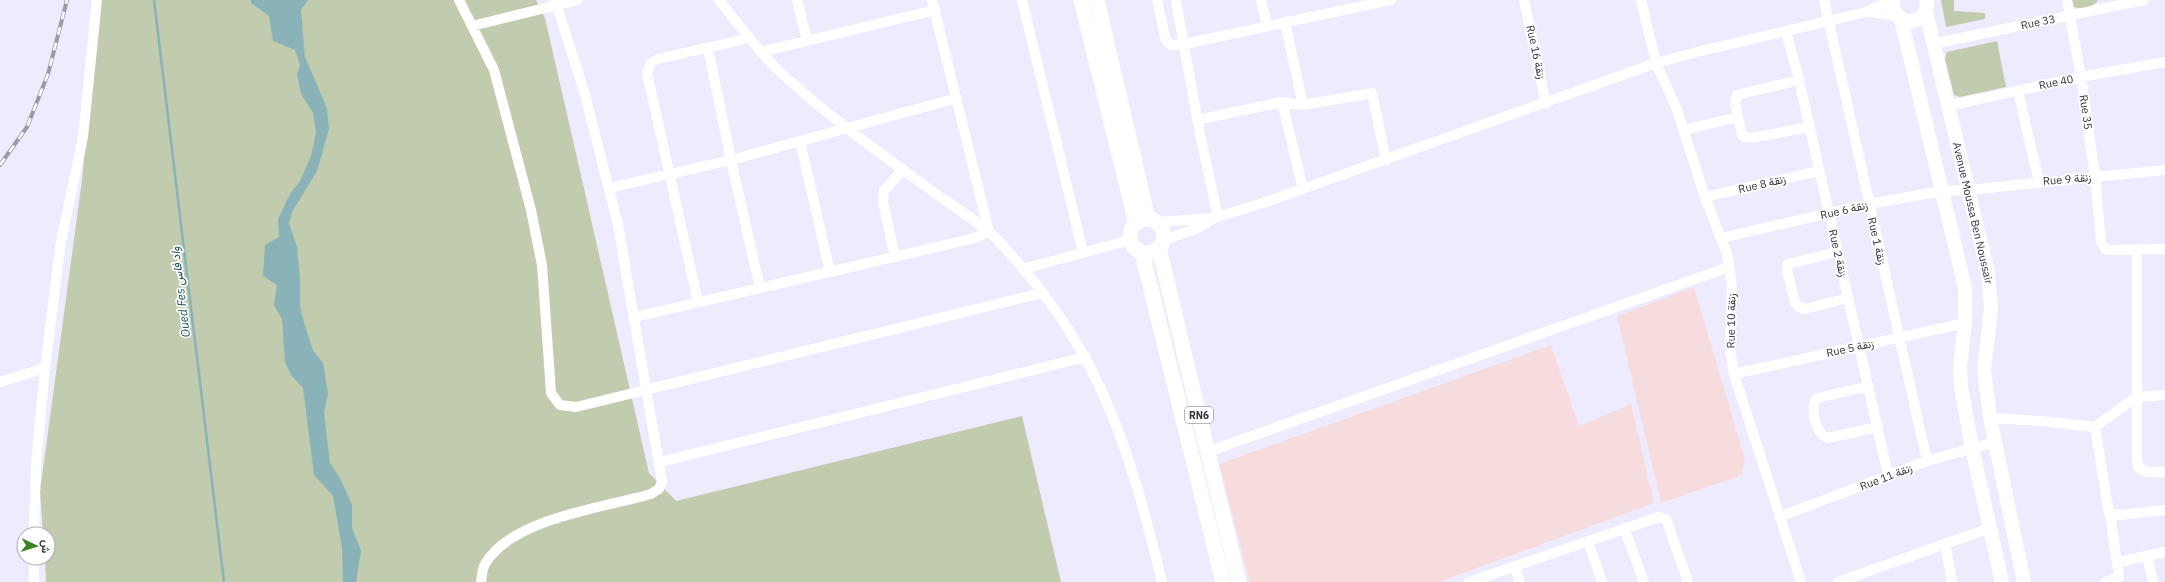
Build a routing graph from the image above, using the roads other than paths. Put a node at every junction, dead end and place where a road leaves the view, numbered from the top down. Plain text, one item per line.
1 (97, 0) edge
2 (459, 0) edge
3 (578, 0) edge
4 (719, 0) edge
5 (796, 0) edge
6 (932, 0) edge
7 (1022, 0) edge
8 (1081, 0) edge
9 (1097, 0) edge
10 (1177, 0) edge
11 (1261, 0) edge
12 (1391, 0) edge
13 (1524, 0) edge
14 (1641, 0) edge
15 (1824, 0) edge
16 (1893, 0) edge
17 (2067, 0) edge
18 (2144, 0) edge
19 (557, 2) edge
20 (1158, 3) edge
21 (2105, 4) edge
22 (1342, 5) edge
23 (1926, 6) edge
24 (935, 10) junction
25 (1866, 12) junction
26 (2070, 16) junction
27 (1899, 17) junction
28 (1827, 21) junction
29 (1285, 22) junction
30 (472, 26) junction
31 (1267, 26) junction
32 (1786, 30) junction
33 (750, 38) junction
34 (807, 41) junction
35 (1184, 44) junction
36 (1932, 44) junction
37 (708, 48) junction
38 (762, 52) junction
39 (2165, 62) edge
40 (1656, 63) junction
41 (2081, 77) junction
42 (1799, 80) junction
43 (2018, 91) junction
44 (957, 98) junction
45 (1282, 102) junction
46 (1546, 104) junction
47 (1303, 105) junction
48 (1947, 106) junction
49 (1738, 117) junction
50 (1197, 120) junction
51 (1809, 127) junction
52 (847, 128) junction
53 (1684, 130) junction
54 (800, 141) junction
55 (730, 160) junction
56 (1386, 160) junction
57 (903, 169) junction
58 (2165, 169) edge
59 (1819, 171) junction
60 (668, 174) junction
61 (2095, 176) junction
62 (2039, 182) junction
63 (609, 188) junction
64 (1303, 189) junction
65 (1942, 190) junction
66 (1968, 190) junction
67 (1704, 197) junction
68 (1868, 204) junction
69 (1828, 214) junction
70 (1216, 217) junction
71 (1147, 222) junction
72 (989, 232) junction
73 (1721, 238) junction
74 (1130, 240) junction
75 (1161, 244) junction
76 (2165, 249) edge
77 (2137, 250) junction
78 (1083, 252) junction
79 (1837, 252) junction
80 (1142, 253) junction
81 (895, 257) junction
82 (1729, 266) junction
83 (1023, 269) junction
84 (830, 272) junction
85 (760, 288) junction
86 (1042, 293) junction
87 (1848, 298) junction
88 (698, 302) junction
89 (634, 316) junction
90 (1965, 323) junction
91 (1899, 337) junction
92 (1859, 345) junction
93 (1086, 357) junction
94 (45, 368) junction
95 (1734, 374) junction
96 (0, 382) edge
97 (1868, 386) junction
98 (646, 389) junction
99 (2165, 395) edge
100 (2136, 397) junction
101 (1990, 418) junction
102 (1878, 427) junction
103 (2095, 427) junction
104 (1995, 442) junction
105 (1972, 448) junction
106 (1207, 452) junction
107 (1927, 461) junction
108 (660, 462) junction
109 (2165, 472) edge
110 (1888, 475) junction
111 (2165, 510) edge
112 (2110, 513) junction
113 (1779, 517) junction
114 (34, 526) edge
115 (1624, 528) junction
116 (1990, 528) junction
117 (1588, 541) junction
118 (1945, 543) junction
119 (2165, 552) edge
120 (2147, 556) junction
121 (2118, 562) junction
122 (34, 566) edge
123 (1515, 567) junction
124 (1858, 579) edge
125 (2120, 580) edge
126 (34, 582) edge
127 (481, 582) edge
128 (1162, 582) edge
129 (1223, 582) edge
130 (1239, 582) edge
131 (1469, 582) edge
132 (1520, 582) edge
133 (1602, 582) edge
134 (1644, 582) edge
135 (1688, 582) edge
136 (1801, 582) edge
137 (1838, 582) edge
138 (1952, 582) edge
139 (2002, 582) edge
140 (2024, 582) edge
141 (2105, 582) edge
142 (2153, 582) edge

1 - 94 street
2 - 30 street
3 - 19 street
4 - 33 street
5 - 34 street
6 - 24 street
7 - 78 street
8 - 71 main road, RN6
9 - 71 main road, RN6
10 - 20 street
10 - 35 street
11 - 31 street
12 - 22 street
13 - 46 street, Rue 16 زنقة
14 - 40 street, Rue 10 زنقة
15 - 28 street
16 - 25 street
16 - 27 street
17 - 26 street, Rue 35
18 - 21 street, Rue 33
19 - 30 street
19 - 63 street
20 - 35 street
21 - 26 street, Rue 33
22 - 29 street
23 - 27 street
23 - 36 street, Avenue Moussa Ben Noussair
24 - 34 street
24 - 44 street
25 - 27 street
25 - 28 street
26 - 36 street, Rue 33
26 - 41 street, Rue 35
27 - 65 street
28 - 32 street
28 - 68 street, Rue 1 زنقة
29 - 31 street
29 - 47 street
30 - 98 street
31 - 35 street
32 - 40 street
32 - 42 street, Rue 2 زنقة
33 - 37 street
33 - 38 street
34 - 38 street
35 - 50 street
36 - 48 street, Avenue Moussa Ben Noussair
37 - 55 street
37 - 60 street
38 - 52 street
39 - 41 street, Rue 40
40 - 46 street
40 - 53 street, Rue 10 زنقة
41 - 43 street, Rue 40
41 - 61 street, Rue 35
42 - 49 street
42 - 51 street, Rue 2 زنقة
43 - 48 street, Rue 40
43 - 62 street
44 - 52 street
44 - 72 street
45 - 47 street
45 - 50 street
45 - 64 street
46 - 56 street
47 - 56 street
48 - 66 street, Avenue Moussa Ben Noussair
49 - 51 street
49 - 53 street
50 - 70 street
51 - 59 street, Rue 2 زنقة
52 - 54 street
52 - 57 street
53 - 67 street, Rue 10 زنقة
54 - 55 street
54 - 84 street
55 - 60 street
55 - 85 street
56 - 64 street
57 - 72 street
57 - 81 street
58 - 61 street, Rue 9 زنقة
59 - 67 street, Rue 8 زنقة
59 - 69 street, Rue 2 زنقة
60 - 63 street
60 - 88 street
61 - 62 street, Rue 9 زنقة
61 - 77 street
62 - 66 street, Rue 9 زنقة
63 - 89 street
64 - 70 street
65 - 66 street, Rue 6 زنقة
65 - 68 street, Rue 6 زنقة
65 - 90 street
66 - 101 street, Avenue Moussa Ben Noussair
67 - 73 street, Rue 10 زنقة
68 - 69 street, Rue 6 زنقة
68 - 91 street, Rue 1 زنقة
69 - 73 street, Rue 6 زنقة
69 - 79 street, Rue 2 زنقة
70 - 71 street
70 - 75 street
71 - 74 main road
71 - 75 main road, RN6
72 - 81 street
72 - 83 street
73 - 82 street, Rue 10 زنقة
74 - 78 street
74 - 80 main road, RN6
75 - 80 main road
75 - 106 main road, RN6
76 - 77 street
77 - 100 street
78 - 83 street
79 - 87 street, Rue 2 زنقة
79 - 87 street
80 - 129 main road, RN6
81 - 84 street
82 - 95 street, Rue 10 زنقة
82 - 106 street
83 - 86 street
84 - 85 street
85 - 88 street
86 - 93 street
86 - 98 street
87 - 92 street, Rue 2 زنقة
88 - 89 street
89 - 98 street
90 - 91 street, Rue 5 زنقة
90 - 105 street
91 - 92 street, Rue 5 زنقة
91 - 107 street, Rue 1 زنقة
92 - 95 street, Rue 5 زنقة
92 - 97 street, Rue 2 زنقة
93 - 108 street
93 - 128 street
94 - 96 street
94 - 114 street
95 - 113 street, Rue 10 زنقة
97 - 102 street, Rue 2 زنقة
97 - 102 street
98 - 108 street
99 - 100 street
100 - 103 street
100 - 109 street
101 - 103 street
101 - 104 street, Avenue Moussa Ben Noussair
102 - 110 street, Rue 2 زنقة
103 - 112 street
104 - 105 street, Rue 11 زنقة
104 - 140 street, Avenue Moussa Ben Noussair
105 - 107 street, Rue 11 زنقة
105 - 116 street
106 - 130 main road, RN6
107 - 110 street, Rue 11 زنقة
108 - 127 street
110 - 113 street, Rue 11 زنقة
111 - 112 street
112 - 121 street
113 - 136 street, Rue 10 زنقة
115 - 117 street
115 - 134 street
115 - 135 street
116 - 118 street
116 - 139 street
117 - 123 street
117 - 133 street
118 - 124 street
118 - 138 street
119 - 120 street
120 - 121 street
120 - 142 street
121 - 125 street
122 - 126 street
123 - 131 street
123 - 132 street
124 - 137 street
125 - 141 street

